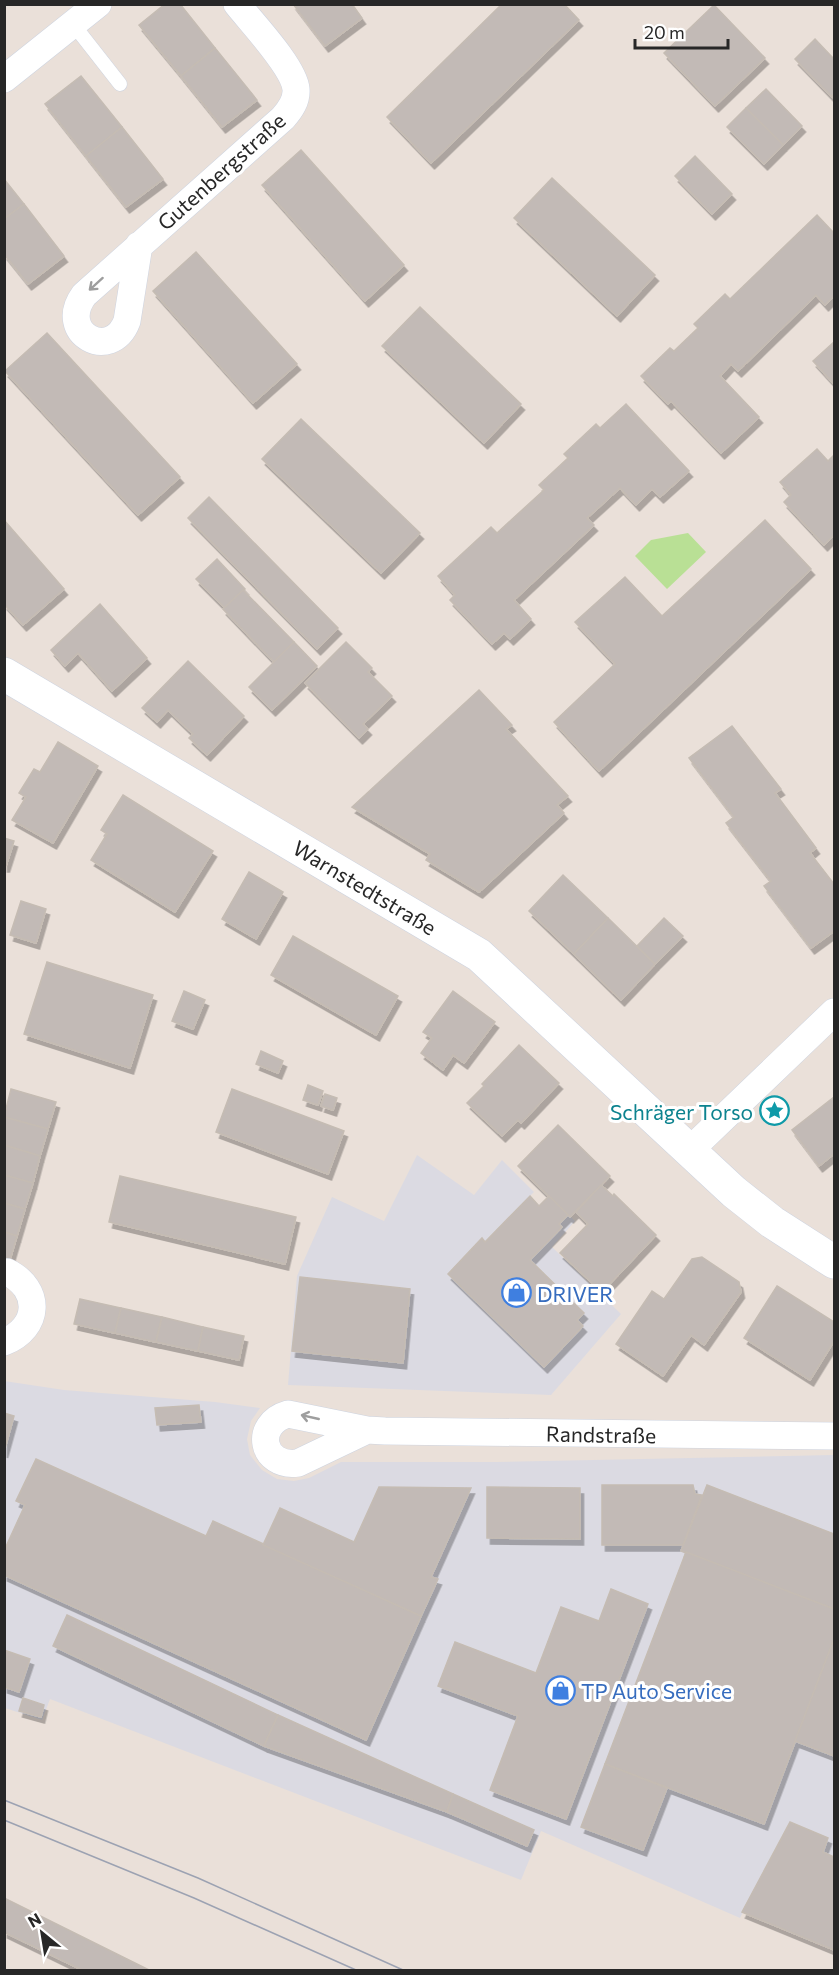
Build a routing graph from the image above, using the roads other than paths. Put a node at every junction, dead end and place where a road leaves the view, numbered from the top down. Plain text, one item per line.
1 (98, 4) edge
2 (237, 4) edge
3 (73, 24) junction
4 (4, 79) edge
5 (120, 84) dead end
6 (139, 245) dead end
7 (4, 674) edge
8 (834, 1012) edge
9 (688, 1152) junction
10 (834, 1262) edge
11 (7, 1272) dead end
12 (4, 1342) edge
13 (367, 1430) dead end
14 (834, 1436) edge

1 - 3 street
2 - 6 street, Gutenbergstraße
3 - 4 street
3 - 5 lane
7 - 9 street, Warnstedtstraße
8 - 9 street
9 - 10 street, Warnstedtstraße
11 - 12 street
13 - 14 street, Randstraße

